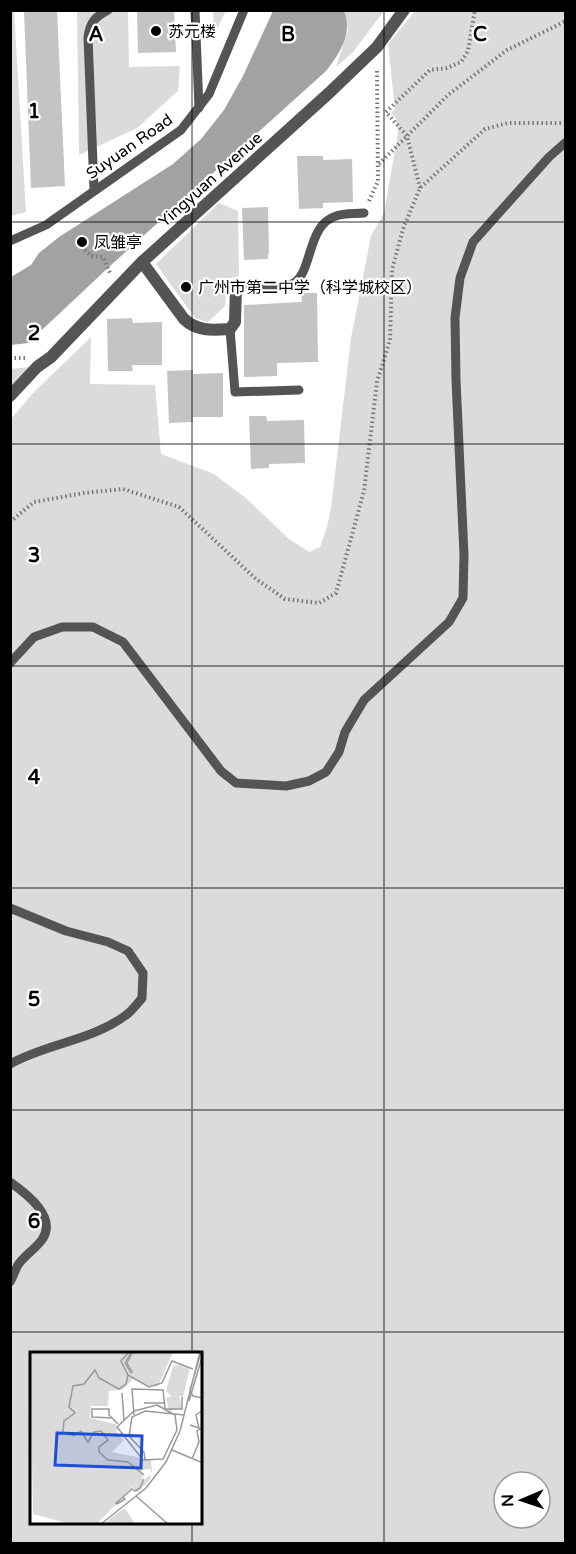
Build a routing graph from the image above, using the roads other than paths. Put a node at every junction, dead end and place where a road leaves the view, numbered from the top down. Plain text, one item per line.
1 (108, 10) edge
2 (195, 10) edge
3 (244, 10) edge
4 (404, 10) edge
5 (199, 108) junction
6 (566, 142) edge
7 (94, 189) junction
8 (364, 213) road end
9 (10, 241) edge
10 (142, 262) junction
11 (236, 287) joint
12 (230, 329) junction
13 (299, 390) dead end
14 (10, 396) edge
15 (10, 663) edge
16 (10, 908) edge
17 (10, 1064) edge
18 (10, 1182) edge
19 (10, 1282) edge

1 - 7 lane
2 - 5 lane
3 - 5 lane, Suyuan Road
4 - 10 street, Yingyuan Avenue
5 - 7 lane, Suyuan Road
6 - 15 lane
7 - 9 lane, Suyuan Road
8 - 11 lane
10 - 12 street
10 - 14 street, Yingyuan Avenue
11 - 12 street
12 - 13 lane
16 - 17 lane
18 - 19 lane

